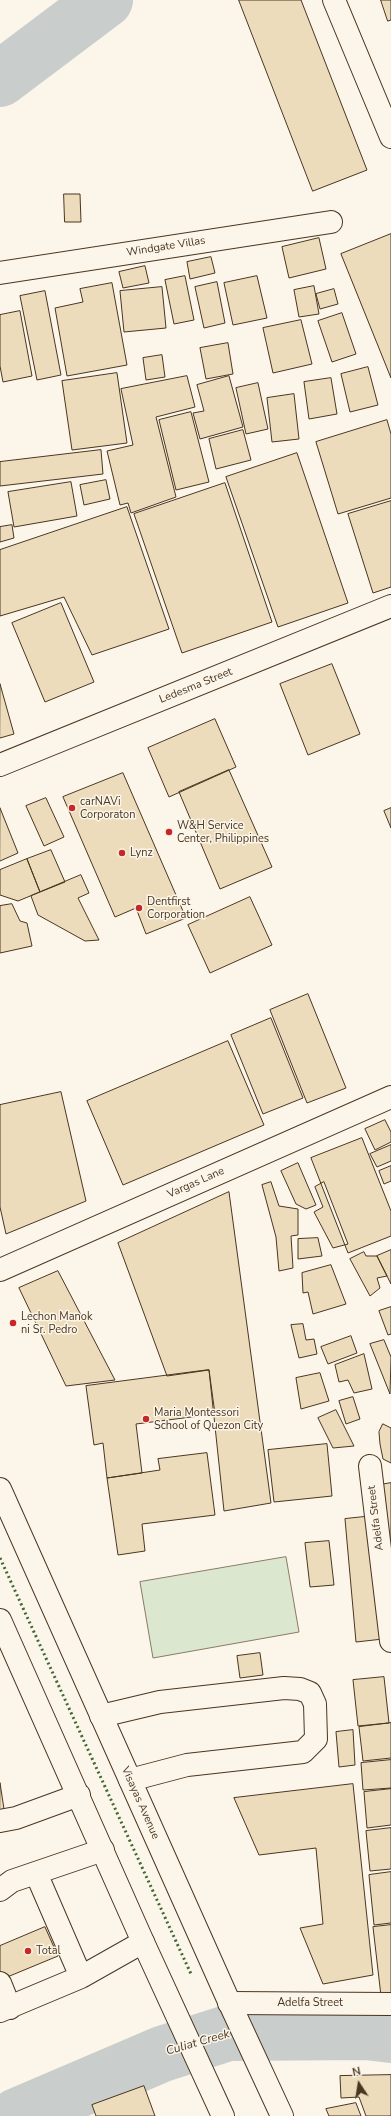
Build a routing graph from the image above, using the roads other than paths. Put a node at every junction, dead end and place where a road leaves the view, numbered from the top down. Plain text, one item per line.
1 (334, 0) edge
2 (391, 134) edge
3 (331, 222) dead end
4 (0, 273) edge
5 (391, 606) edge
6 (0, 765) edge
7 (391, 1097) edge
8 (0, 1270) edge
9 (370, 1466) dead end
10 (0, 1489) edge
11 (0, 1620) edge
12 (391, 1640) edge
13 (101, 1716) junction
14 (130, 1780) junction
15 (79, 1794) junction
16 (0, 1822) edge
17 (104, 1850) junction
18 (36, 1873) junction
19 (0, 1890) edge
20 (143, 1942) junction
21 (81, 1977) junction
22 (0, 1983) edge
23 (230, 2004) junction
24 (391, 2004) edge
25 (5, 2010) edge
26 (223, 2116) edge
27 (282, 2116) edge

1 - 2 street
3 - 4 street, Windgate Villas
5 - 6 street, Ledesma Street
7 - 8 street, Vargas Lane
9 - 12 street, Adelfa Street
10 - 13 street, Visayas Avenue
11 - 15 street
13 - 14 street, Visayas Avenue
13 - 14 street
14 - 23 street, Visayas Avenue
15 - 16 street
15 - 17 street
17 - 18 street
17 - 20 street
18 - 19 street
18 - 21 street
20 - 21 street
20 - 26 street
21 - 25 street
22 - 25 street
23 - 24 street, Adelfa Street
23 - 27 street, Visayas Avenue

